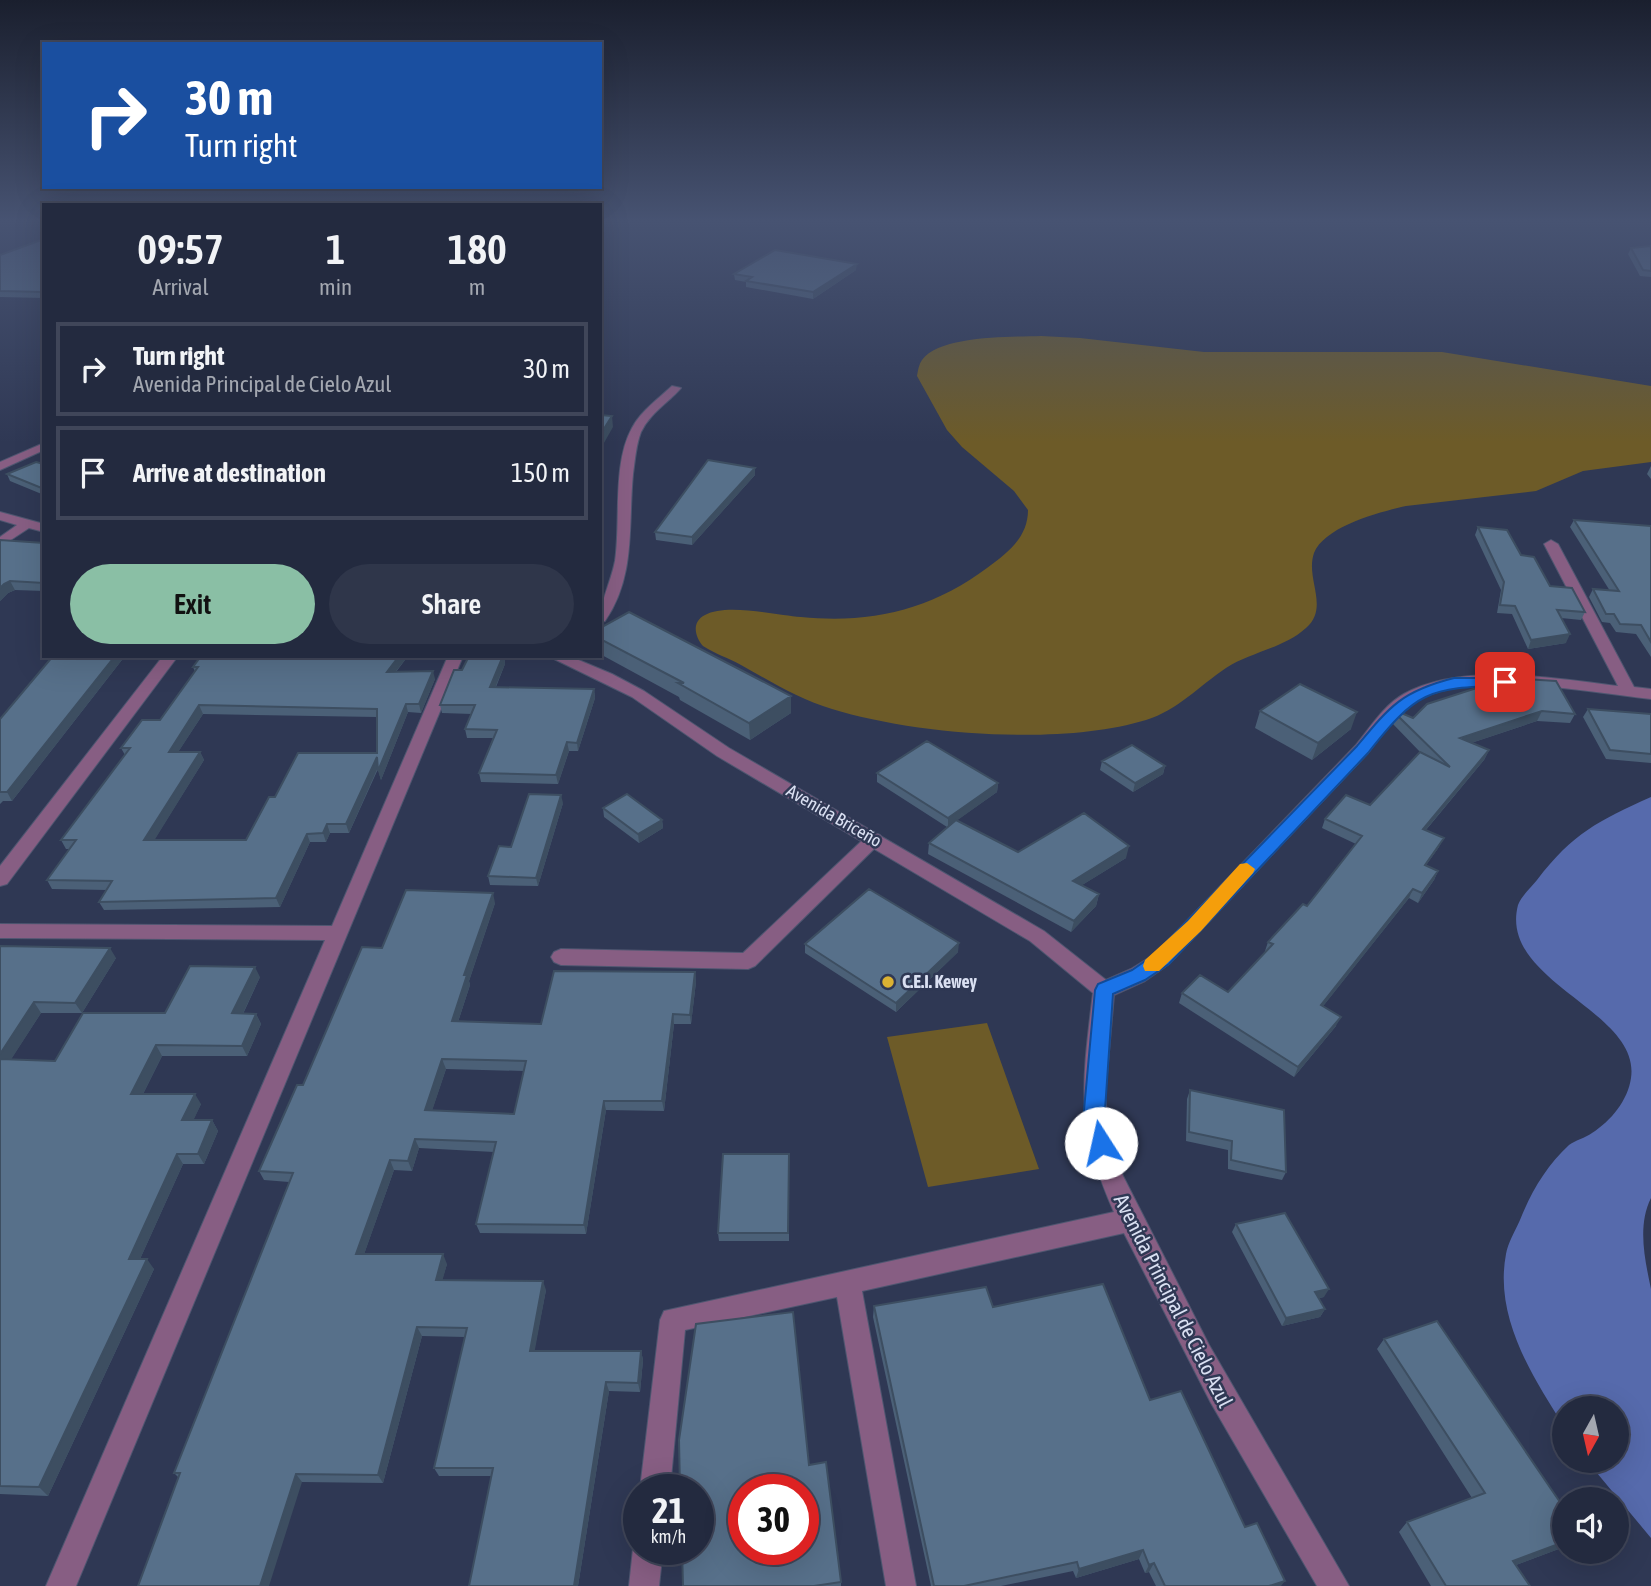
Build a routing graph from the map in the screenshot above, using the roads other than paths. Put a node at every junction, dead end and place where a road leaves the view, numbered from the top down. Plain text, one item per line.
1 (676, 388) dead end
2 (42, 447) edge
3 (0, 467) edge
4 (0, 516) edge
5 (28, 523) junction
6 (42, 527) edge
7 (0, 542) edge
8 (1551, 544) dead end
9 (602, 615) edge
10 (169, 658) edge
11 (455, 658) edge
12 (560, 658) edge
13 (1629, 692) junction
14 (1651, 694) edge
15 (874, 839) junction
16 (0, 879) edge
17 (0, 931) edge
18 (339, 933) junction
19 (561, 957) dead end
20 (1104, 990) junction
21 (1130, 1220) junction
22 (847, 1282) junction
23 (657, 1474) edge
24 (646, 1565) edge
25 (61, 1586) edge
26 (644, 1586) edge
27 (901, 1586) edge
28 (1334, 1586) edge

1 - 9 street
2 - 3 street
4 - 5 street
5 - 6 street
5 - 7 street
8 - 13 street
10 - 16 street
11 - 18 street
12 - 15 street, Avenida Briceño
13 - 14 street
13 - 20 street
15 - 19 street
15 - 20 street, Avenida Briceño
17 - 18 street
18 - 25 street
20 - 21 street, Avenida Principal de Cielo Azul
21 - 22 street
21 - 28 street, Avenida Principal de Cielo Azul
22 - 23 street
22 - 27 street
24 - 26 street

